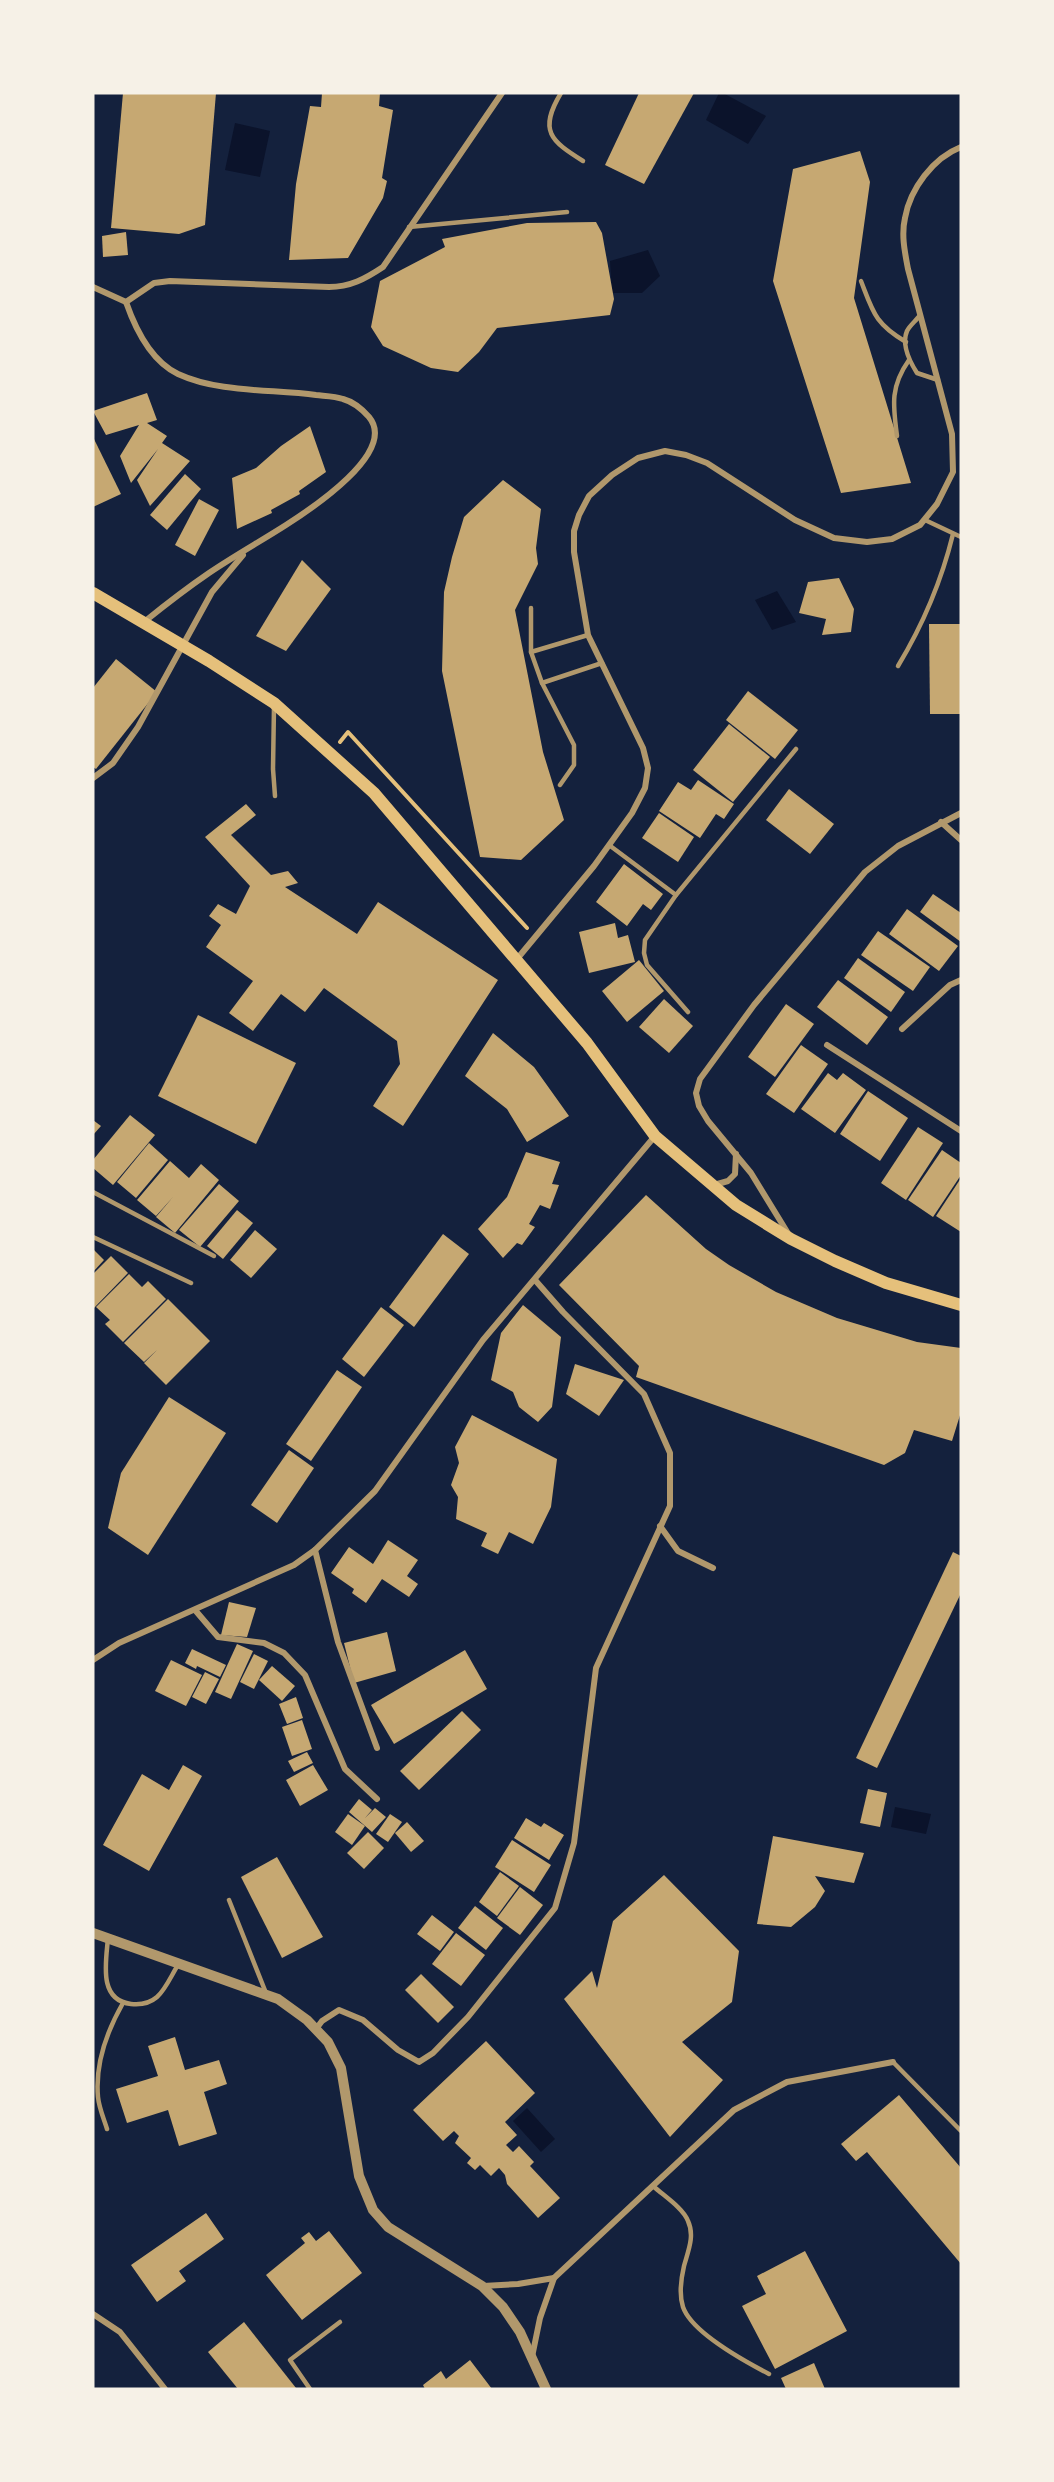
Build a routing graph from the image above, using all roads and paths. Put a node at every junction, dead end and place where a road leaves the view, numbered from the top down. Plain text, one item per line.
1 (502, 93) edge
2 (561, 93) edge
3 (961, 147) edge
4 (584, 161) dead end
5 (567, 212) dead end
6 (409, 228) junction
7 (861, 281) dead end
8 (93, 286) edge
9 (126, 302) junction
10 (920, 315) junction
11 (906, 342) junction
12 (909, 360) junction
13 (938, 380) junction
14 (897, 436) dead end
15 (952, 452) junction
16 (961, 452) edge
17 (925, 520) junction
18 (953, 534) junction
19 (961, 537) edge
20 (247, 550) junction
21 (93, 593) edge
22 (531, 608) dead end
23 (143, 622) junction
24 (588, 635) junction
25 (531, 652) junction
26 (602, 663) junction
27 (898, 666) dead end
28 (542, 683) junction
29 (274, 703) junction
30 (796, 749) dead end
31 (330, 755) junction
32 (93, 778) edge
33 (560, 785) dead end
34 (275, 796) dead end
35 (961, 813) edge
36 (941, 822) junction
37 (961, 840) edge
38 (609, 845) junction
39 (676, 896) junction
40 (535, 937) junction
41 (517, 959) junction
42 (961, 980) edge
43 (688, 1012) dead end
44 (902, 1029) dead end
45 (827, 1045) dead end
46 (961, 1131) edge
47 (655, 1136) junction
48 (736, 1154) junction
49 (713, 1186) junction
50 (93, 1191) edge
51 (93, 1237) edge
52 (791, 1239) junction
53 (214, 1256) dead end
54 (535, 1280) junction
55 (190, 1283) dead end
56 (961, 1305) edge
57 (660, 1526) junction
58 (315, 1550) junction
59 (713, 1568) dead end
60 (195, 1610) junction
61 (93, 1660) edge
62 (377, 1748) dead end
63 (377, 1799) dead end
64 (229, 1899) dead end
65 (93, 1933) edge
66 (108, 1938) junction
67 (179, 1964) junction
68 (267, 1996) junction
69 (123, 2003) junction
70 (316, 2029) junction
71 (893, 2062) joint
72 (348, 2098) junction
73 (107, 2129) dead end
74 (961, 2131) edge
75 (653, 2186) junction
76 (554, 2278) junction
77 (482, 2286) junction
78 (93, 2314) edge
79 (340, 2322) dead end
80 (531, 2360) junction
81 (769, 2374) dead end
82 (165, 2389) edge
83 (310, 2389) edge
84 (546, 2389) edge

1 - 6 street
2 - 4 lane
3 - 10 street
5 - 6 lane
6 - 9 street
7 - 11 lane
8 - 9 street
9 - 20 street
10 - 11 lane
10 - 13 street
11 - 12 lane
12 - 13 lane
12 - 14 lane
13 - 15 street
15 - 16 lane
15 - 17 street
17 - 18 lane
17 - 24 street
18 - 19 lane
18 - 27 lane
20 - 23 street
20 - 32 street
21 - 23 main road
22 - 25 lane
23 - 29 main road
24 - 25 lane
24 - 26 street
25 - 28 lane
26 - 28 lane
26 - 38 street
28 - 33 lane
29 - 31 main road
29 - 34 lane
30 - 39 lane
31 - 40 path
31 - 41 main road
35 - 36 street
36 - 37 street
36 - 48 street
38 - 39 lane
38 - 40 street
39 - 43 lane
40 - 41 street
41 - 47 main road
42 - 44 street
45 - 46 street
47 - 49 main road
47 - 54 street
48 - 49 street
48 - 52 street
49 - 52 main road
50 - 53 lane
51 - 55 lane
52 - 56 main road
54 - 57 street
54 - 58 street
57 - 59 street
57 - 70 street
58 - 60 street
58 - 62 street
60 - 61 street
60 - 63 street
64 - 68 lane
65 - 66 street
66 - 67 street
66 - 69 lane
67 - 68 street
67 - 69 lane
68 - 70 street
68 - 72 street
69 - 73 lane
70 - 72 street
71 - 74 lane
71 - 75 street
72 - 77 street
75 - 76 street
75 - 81 lane
76 - 77 street
76 - 80 street
77 - 80 street
78 - 82 street
79 - 83 lane
80 - 84 street

